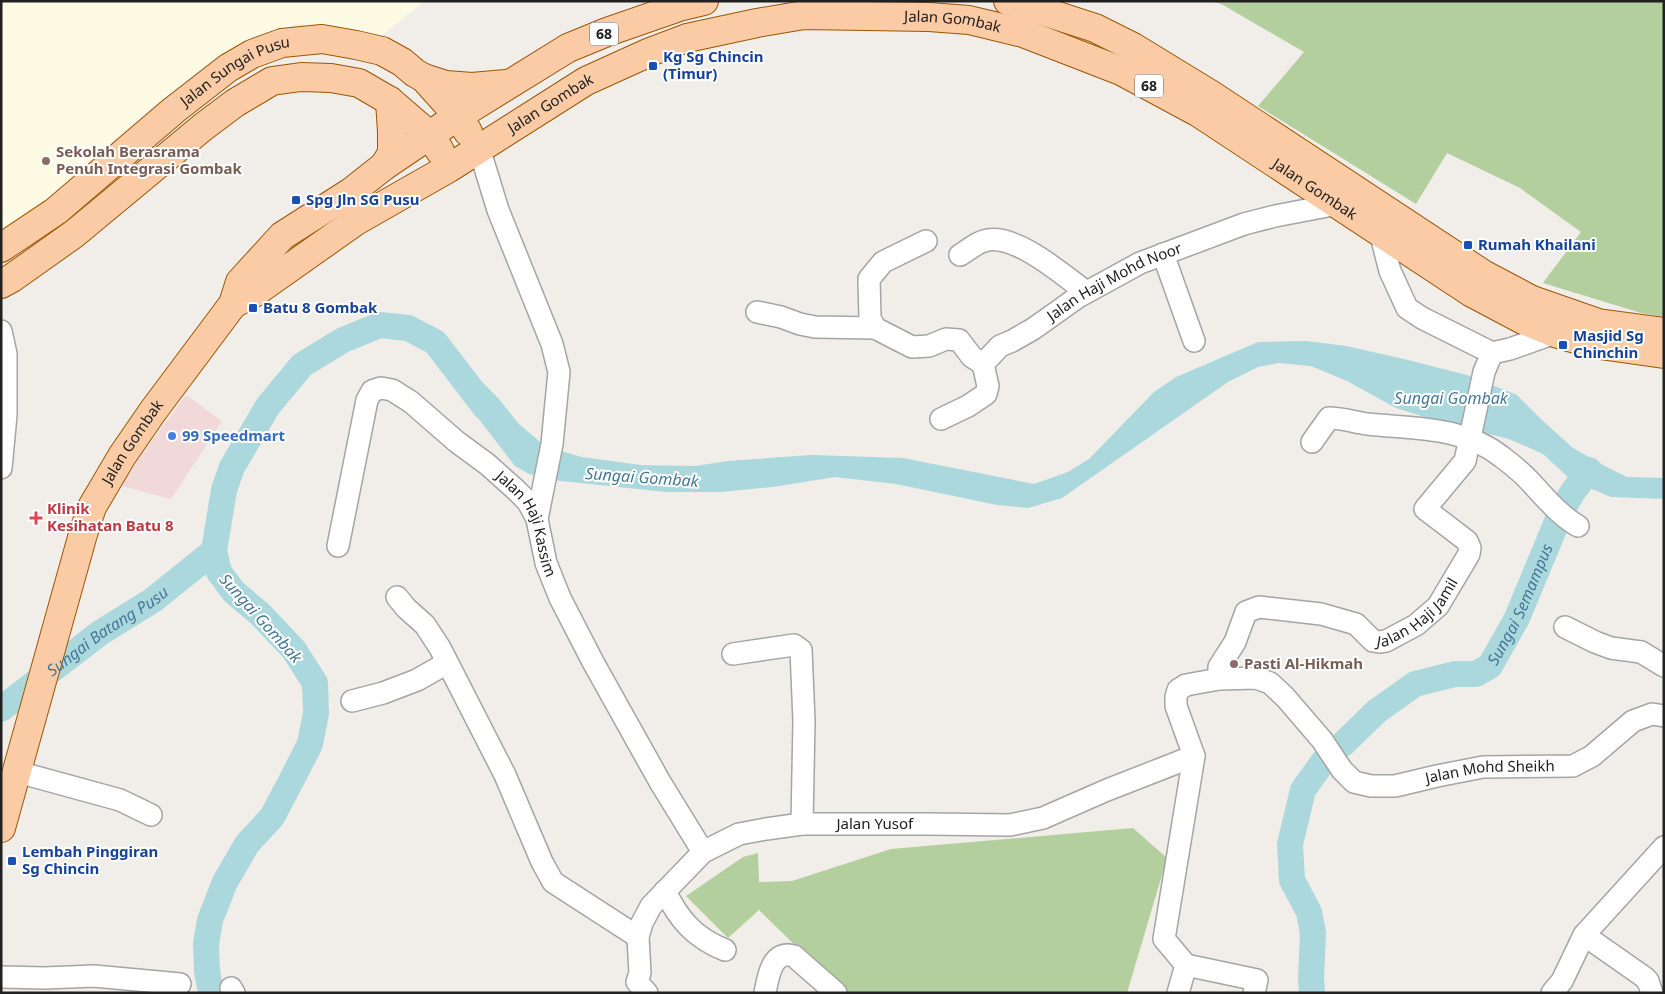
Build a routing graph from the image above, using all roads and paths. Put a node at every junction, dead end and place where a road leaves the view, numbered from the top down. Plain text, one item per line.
1 (704, 1) edge
2 (1008, 1) edge
3 (424, 78) junction
4 (512, 83) junction
5 (390, 102) junction
6 (458, 116) junction
7 (430, 136) junction
8 (479, 148) junction
9 (384, 166) junction
10 (449, 168) junction
11 (1338, 204) junction
12 (1380, 232) junction
13 (926, 241) dead end
14 (1, 248) edge
15 (1163, 254) junction
16 (960, 255) dead end
17 (1, 284) edge
18 (1086, 292) junction
19 (233, 304) junction
20 (757, 312) dead end
21 (875, 328) junction
22 (1, 330) edge
23 (1664, 332) edge
24 (1555, 333) junction
25 (1194, 341) dead end
26 (1664, 354) edge
27 (1488, 363) junction
28 (983, 364) junction
29 (941, 419) dead end
30 (1471, 438) junction
31 (1312, 442) dead end
32 (1, 468) edge
33 (537, 519) junction
34 (1573, 523) dead end
35 (338, 546) dead end
36 (397, 597) dead end
37 (1565, 627) dead end
38 (733, 654) dead end
39 (447, 663) junction
40 (1664, 666) edge
41 (1219, 679) junction
42 (352, 701) dead end
43 (1664, 716) edge
44 (1194, 756) junction
45 (18, 772) junction
46 (151, 815) dead end
47 (802, 824) junction
48 (1, 828) edge
49 (1664, 847) edge
50 (703, 852) junction
51 (665, 891) junction
52 (1584, 935) junction
53 (638, 937) junction
54 (725, 950) dead end
55 (1186, 965) junction
56 (1, 977) edge
57 (180, 984) dead end
58 (639, 989) edge
59 (765, 993) edge
60 (836, 993) edge
61 (1178, 993) edge
62 (1254, 993) edge
63 (1552, 993) edge
64 (1652, 993) edge

1 - 4 main road, Jalan Gombak / 68
2 - 23 main road, Jalan Gombak / 68
3 - 4 main road
3 - 6 main road, Jalan Sungai Pusu
3 - 14 main road, Jalan Sungai Pusu
4 - 6 main road, Jalan Gombak / 68
5 - 7 main road, Jalan Sungai Pusu
5 - 9 main road
5 - 17 main road, Jalan Sungai Pusu
6 - 7 main road, Jalan Gombak / 68
6 - 8 main road, Jalan Sungai Pusu
7 - 9 main road, Jalan Gombak / 68
7 - 10 main road, Jalan Sungai Pusu
8 - 10 main road, Jalan Gombak / 68
8 - 11 main road, Jalan Gombak / 68
8 - 33 street
9 - 19 main road, Jalan Gombak / 68
10 - 19 main road, Jalan Gombak / 68
11 - 12 main road, Jalan Gombak / 68
11 - 15 street, Jalan Haji Mohd Noor
12 - 24 main road, Jalan Gombak / 68
12 - 27 street
13 - 21 street
15 - 18 street, Jalan Haji Mohd Noor
15 - 25 street
16 - 18 street
18 - 28 street, Jalan Haji Mohd Noor
19 - 45 main road, Jalan Gombak / 68
20 - 21 street
21 - 28 street
22 - 32 street
24 - 26 main road, Jalan Gombak / 68
24 - 27 street
27 - 30 street
28 - 29 street
30 - 31 street
30 - 34 street
30 - 41 street, Jalan Haji Jamil
33 - 35 street, Jalan Haji Kassim
33 - 50 street, Jalan Haji Kassim
36 - 39 street
37 - 40 street
38 - 47 street
39 - 42 street
39 - 53 street
41 - 43 street, Jalan Mohd Sheikh
41 - 44 street, Jalan Mohd Sheikh
44 - 47 street, Jalan Yusof
44 - 55 street
45 - 46 street
45 - 48 main road, Jalan Gombak / 68
47 - 50 street, Jalan Yusof
49 - 52 street
50 - 51 street, Jalan Yusof
51 - 53 street, Jalan Yusof
51 - 54 street
52 - 63 street
52 - 64 street
53 - 58 street, Jalan Yusof
55 - 61 street
55 - 62 street
56 - 57 street
59 - 60 street

